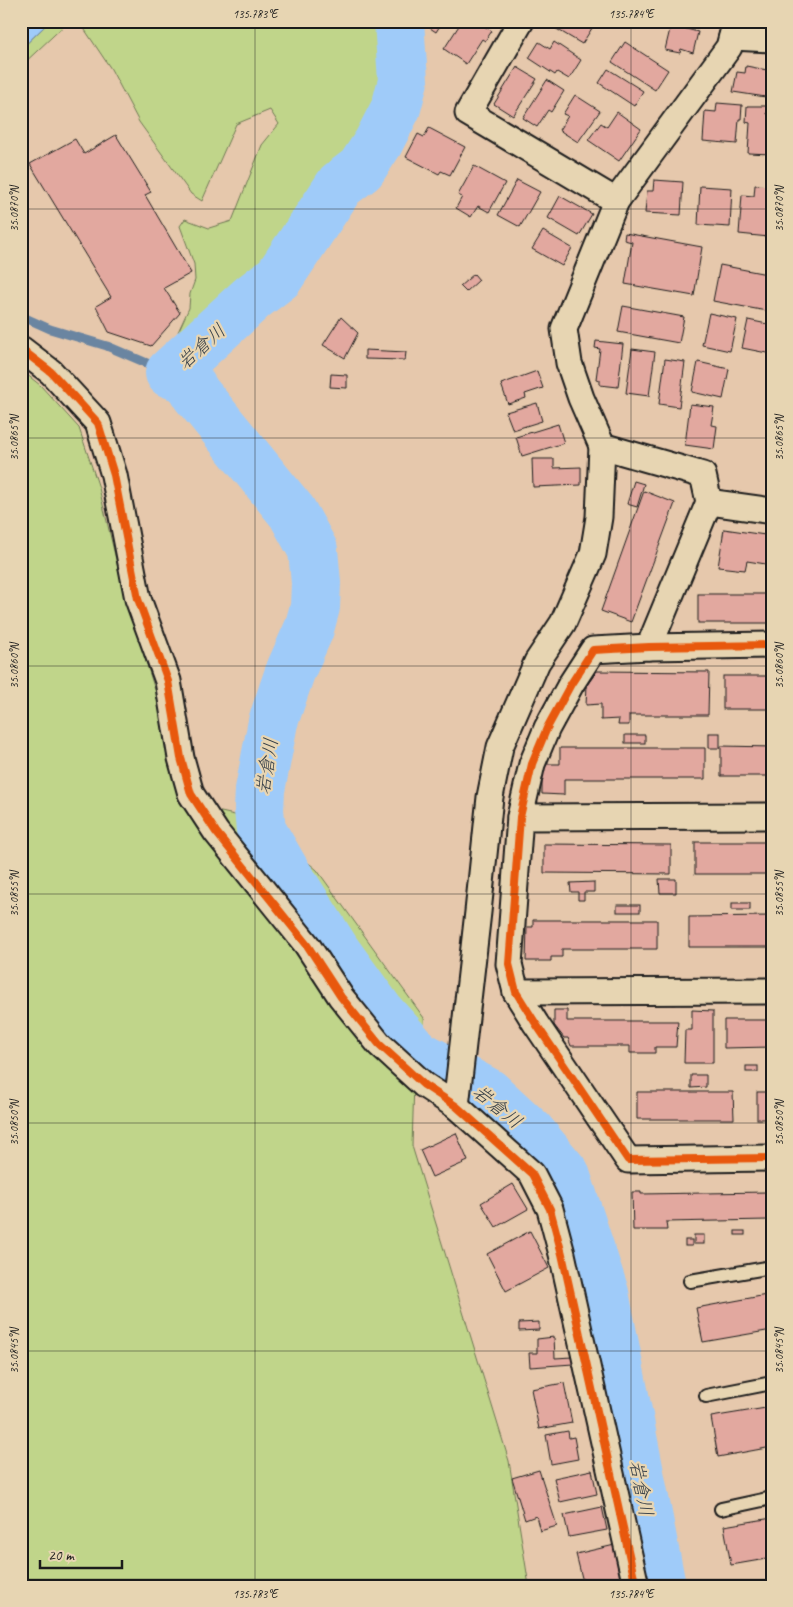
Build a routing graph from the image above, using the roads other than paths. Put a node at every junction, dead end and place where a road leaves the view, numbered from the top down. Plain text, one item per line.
1 (521, 21) edge
2 (734, 29) edge
3 (772, 39) edge
4 (616, 201) junction
5 (21, 349) edge
6 (602, 446) junction
7 (709, 502) junction
8 (772, 512) edge
9 (772, 645) edge
10 (649, 647) junction
11 (772, 816) edge
12 (520, 817) junction
13 (772, 991) edge
14 (516, 992) junction
15 (456, 1106) junction
16 (772, 1158) edge
17 (772, 1267) edge
18 (690, 1281) dead end
19 (772, 1383) edge
20 (706, 1396) dead end
21 (772, 1498) edge
22 (721, 1509) dead end
23 (636, 1586) edge

1 - 4 street
2 - 3 street
2 - 4 street
4 - 6 street
5 - 15 street
6 - 7 street
6 - 15 street
7 - 8 street
7 - 10 street
9 - 10 street
10 - 12 street
11 - 12 street
12 - 14 street
13 - 14 street
14 - 16 street
15 - 23 street
17 - 18 lane
19 - 20 lane
21 - 22 lane

